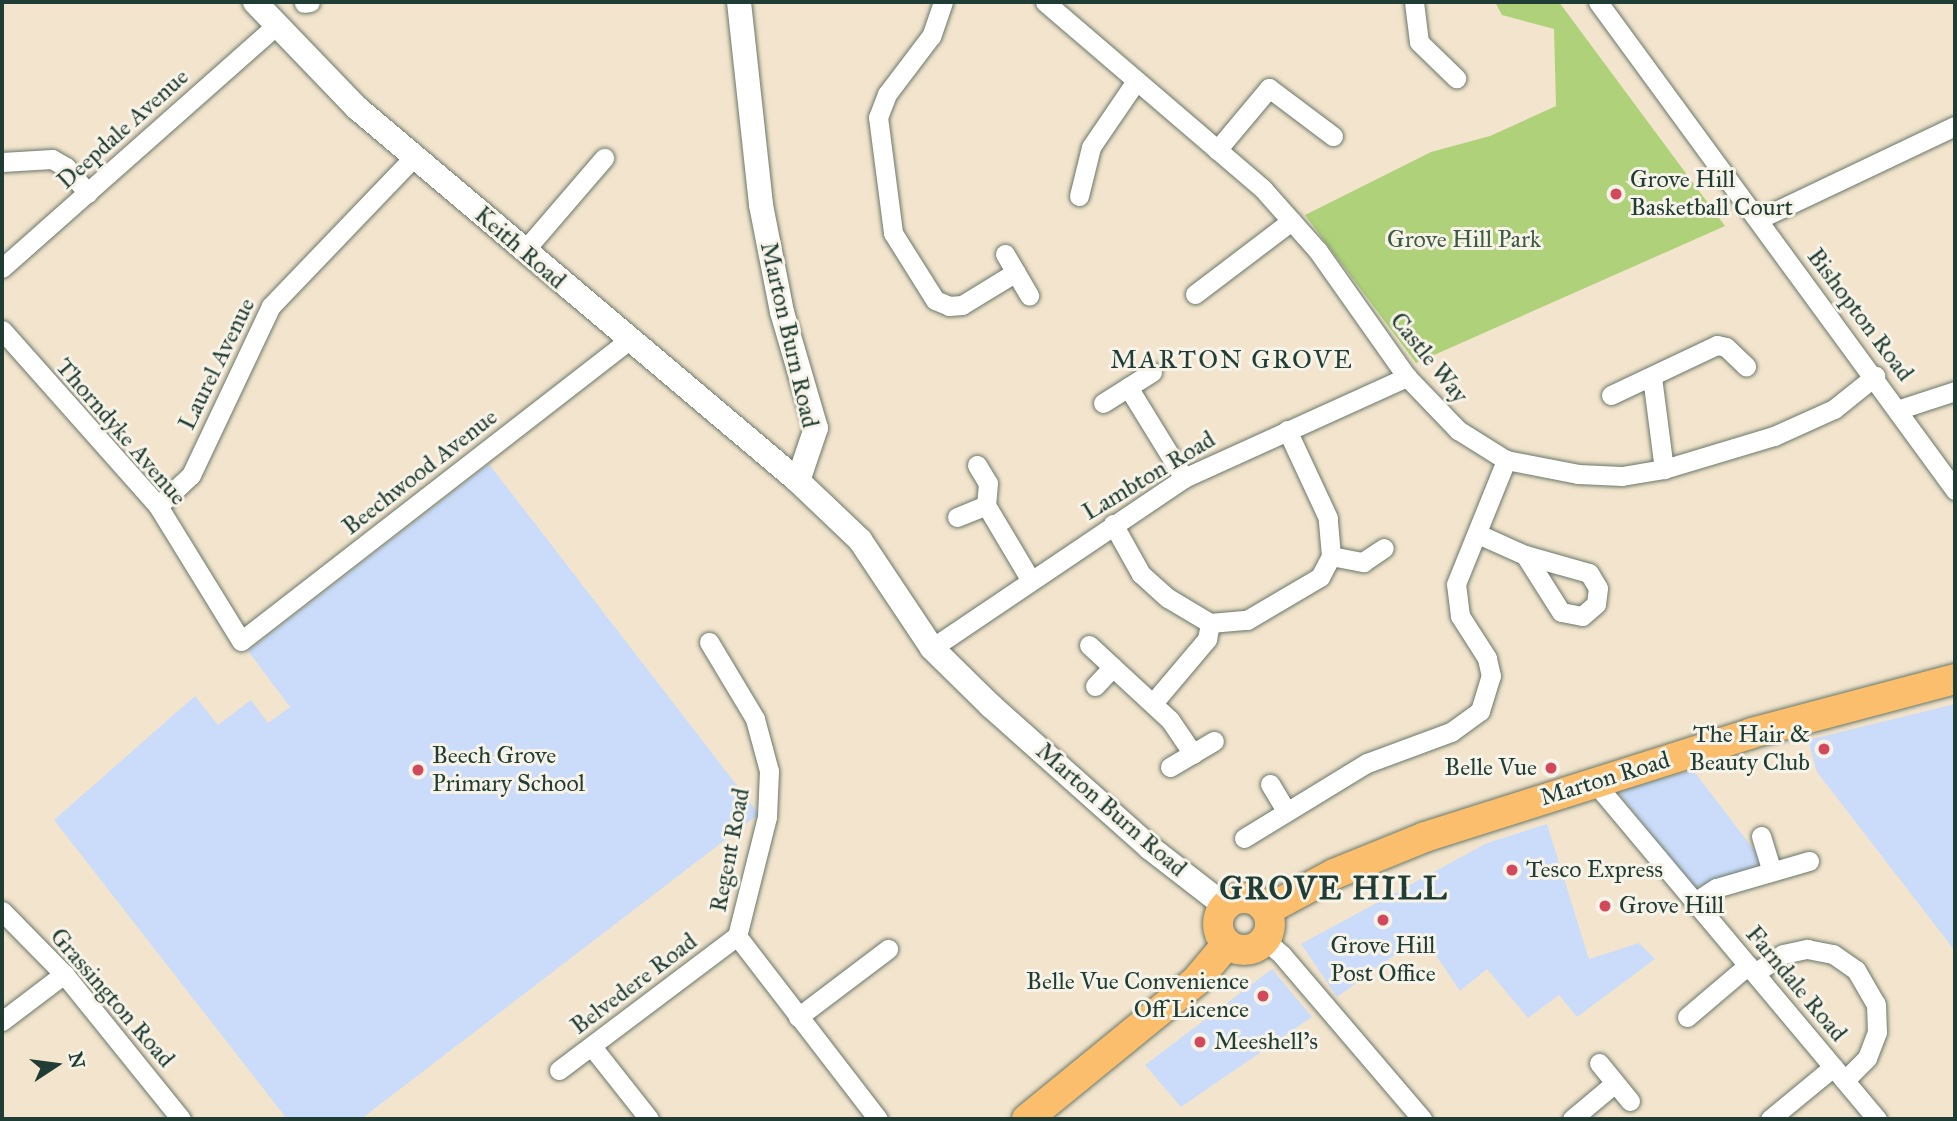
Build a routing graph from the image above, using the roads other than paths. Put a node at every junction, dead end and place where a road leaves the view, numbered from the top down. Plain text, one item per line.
1 (255, 2) edge
2 (739, 2) edge
3 (943, 2) edge
4 (1045, 2) edge
5 (1414, 2) edge
6 (1598, 2) edge
7 (276, 26) junction
8 (1456, 78) dead end
9 (1136, 81) junction
10 (1955, 126) edge
11 (1333, 136) dead end
12 (1217, 150) junction
13 (414, 157) junction
14 (604, 158) dead end
15 (2, 162) edge
16 (88, 193) junction
17 (1079, 197) dead end
18 (1759, 219) junction
19 (1291, 221) junction
20 (524, 251) junction
21 (1005, 254) dead end
22 (2, 268) edge
23 (1016, 272) junction
24 (1195, 293) dead end
25 (1029, 295) dead end
26 (2, 330) edge
27 (629, 340) junction
28 (1745, 366) dead end
29 (1152, 372) dead end
30 (1875, 376) junction
31 (1407, 377) junction
32 (1652, 377) junction
33 (1128, 387) junction
34 (1955, 391) edge
35 (1611, 395) dead end
36 (1103, 403) dead end
37 (1900, 409) junction
38 (1287, 430) junction
39 (1506, 460) junction
40 (977, 465) dead end
41 (1664, 468) junction
42 (1184, 478) junction
43 (798, 481) junction
44 (1955, 490) edge
45 (986, 505) junction
46 (158, 506) junction
47 (957, 517) dead end
48 (1112, 524) junction
49 (1479, 534) junction
50 (1384, 548) dead end
51 (1525, 555) dead end
52 (1331, 556) junction
53 (1030, 579) junction
54 (1210, 622) junction
55 (240, 641) joint
56 (709, 642) dead end
57 (1089, 645) dead end
58 (932, 648) junction
59 (1113, 667) junction
60 (1955, 679) edge
61 (1095, 686) dead end
62 (1153, 703) junction
63 (1214, 741) dead end
64 (1193, 754) junction
65 (1170, 767) dead end
66 (1595, 783) junction
67 (1270, 784) dead end
68 (1286, 811) junction
69 (1761, 836) dead end
70 (1244, 838) dead end
71 (1809, 861) dead end
72 (1772, 871) junction
73 (1695, 902) junction
74 (1225, 906) junction
75 (1267, 910) junction
76 (2, 911) edge
77 (737, 936) junction
78 (1265, 940) junction
79 (1227, 944) junction
80 (888, 949) dead end
81 (1752, 969) junction
82 (64, 974) junction
83 (798, 1017) junction
84 (1687, 1017) dead end
85 (2, 1021) edge
86 (593, 1048) junction
87 (1599, 1063) dead end
88 (559, 1070) dead end
89 (1839, 1074) junction
90 (1615, 1083) junction
91 (1630, 1101) dead end
92 (174, 1117) edge
93 (649, 1119) edge
94 (878, 1119) edge
95 (1027, 1119) edge
96 (1423, 1119) edge
97 (1572, 1119) edge
98 (1770, 1119) edge
99 (1877, 1119) edge

1 - 7 street, Keith Road
2 - 43 street, Marton Burn Road
3 - 23 street
4 - 9 street, Castle Way
5 - 8 street
6 - 18 street, Bishopton Road
7 - 13 street, Keith Road
7 - 16 street, Deepdale Avenue
9 - 12 street, Castle Way
9 - 17 street
10 - 18 street
11 - 12 street
12 - 19 street, Castle Way
13 - 20 street, Keith Road
13 - 46 street, Laurel Avenue
14 - 20 street
15 - 16 street
16 - 22 street, Deepdale Avenue
18 - 30 street, Bishopton Road
19 - 24 street
19 - 31 street, Castle Way
20 - 27 street, Keith Road
21 - 23 street
23 - 25 street
26 - 46 street, Thorndyke Avenue
27 - 43 street, Keith Road
27 - 55 street, Beechwood Avenue
28 - 32 street
29 - 33 street
30 - 37 street, Bishopton Road
30 - 41 street, Castle Way
31 - 38 street, Lambton Road
31 - 39 street, Castle Way
32 - 35 street
32 - 41 street
33 - 36 street
33 - 42 street
34 - 37 street
37 - 44 street, Bishopton Road
38 - 42 street, Lambton Road
38 - 52 street
39 - 41 street, Castle Way
39 - 49 street
40 - 45 street
42 - 48 street, Lambton Road
43 - 58 street, Marton Burn Road
45 - 47 street
45 - 53 street
46 - 55 street, Thorndyke Avenue
48 - 53 street, Lambton Road
48 - 54 street
49 - 51 street
49 - 68 street
50 - 52 street
52 - 54 street
53 - 58 street, Lambton Road
54 - 62 street
56 - 77 street, Regent Road
57 - 59 street
58 - 74 street, Marton Burn Road
59 - 61 street
59 - 62 street
60 - 66 main road, Marton Road
62 - 64 street
63 - 64 street
64 - 65 street
66 - 73 street, Farndale Road
66 - 75 main road, Marton Road
67 - 68 street
68 - 70 street
69 - 72 street
71 - 72 street
72 - 73 street
73 - 81 street, Farndale Road
74 - 75 main road
74 - 79 main road
75 - 78 main road
76 - 82 street, Grassington Road
77 - 83 street, Regent Road
77 - 86 street, Belvedere Road
78 - 79 main road
78 - 96 street
79 - 95 main road
80 - 83 street
81 - 84 street
81 - 89 street, Farndale Road
81 - 89 street
82 - 85 street
82 - 92 street, Grassington Road
83 - 94 street, Regent Road
86 - 88 street, Belvedere Road
86 - 93 street
87 - 90 street
89 - 98 street
89 - 99 street, Farndale Road
90 - 91 street
90 - 97 street

